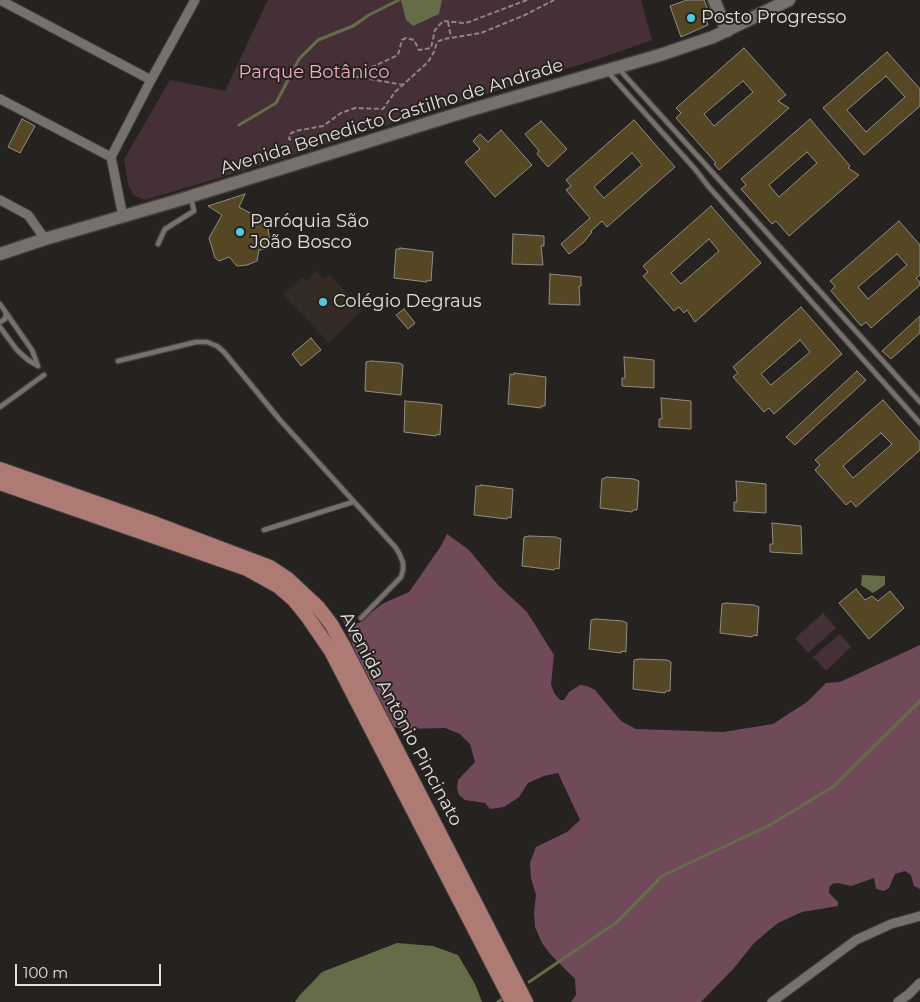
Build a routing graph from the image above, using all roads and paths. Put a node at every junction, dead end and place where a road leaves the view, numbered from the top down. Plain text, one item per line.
1 (0, 0) edge
2 (527, 0) edge
3 (554, 0) edge
4 (714, 0) edge
5 (789, 0) edge
6 (192, 1) edge
7 (448, 22) junction
8 (727, 31) junction
9 (451, 38) junction
10 (613, 69) junction
11 (150, 80) junction
12 (404, 85) junction
13 (0, 99) edge
14 (650, 105) junction
15 (644, 111) junction
16 (318, 140) dead end
17 (110, 157) junction
18 (191, 197) junction
19 (0, 200) edge
20 (123, 217) junction
21 (45, 239) junction
22 (158, 244) dead end
23 (0, 254) edge
24 (0, 304) edge
25 (6, 313) junction
26 (0, 322) edge
27 (0, 327) edge
28 (118, 361) dead end
29 (44, 375) dead end
30 (920, 402) edge
31 (0, 407) edge
32 (920, 423) edge
33 (0, 469) edge
34 (0, 483) edge
35 (354, 502) junction
36 (264, 530) dead end
37 (361, 618) dead end
38 (920, 916) edge
39 (920, 983) edge
40 (512, 1002) edge
41 (526, 1002) edge
42 (772, 1002) edge
43 (898, 1002) edge

1 - 11 street
2 - 7 path
3 - 9 path
4 - 8 main road
5 - 8 main road, Avenida Benedicto Castilho de Andrade
6 - 11 street
7 - 9 path
7 - 12 path
8 - 10 main road, Avenida Benedicto Castilho de Andrade
9 - 12 path
10 - 14 lane
10 - 15 lane
10 - 18 main road, Avenida Benedicto Castilho de Andrade
11 - 17 street
12 - 16 path
13 - 17 street
14 - 15 lane
14 - 30 lane
15 - 32 lane
17 - 20 street
18 - 20 main road, Avenida Benedicto Castilho de Andrade
18 - 22 lane
19 - 21 street
20 - 21 main road, Avenida Benedicto Castilho de Andrade
21 - 23 main road, Avenida Benedicto Castilho de Andrade
24 - 25 lane
25 - 26 lane
25 - 27 lane
28 - 35 lane
29 - 31 lane
33 - 41 main road, Avenida Antônio Pincinato
34 - 40 main road, Avenida Antônio Pincinato
35 - 36 lane
35 - 37 lane
38 - 42 street
39 - 43 street

